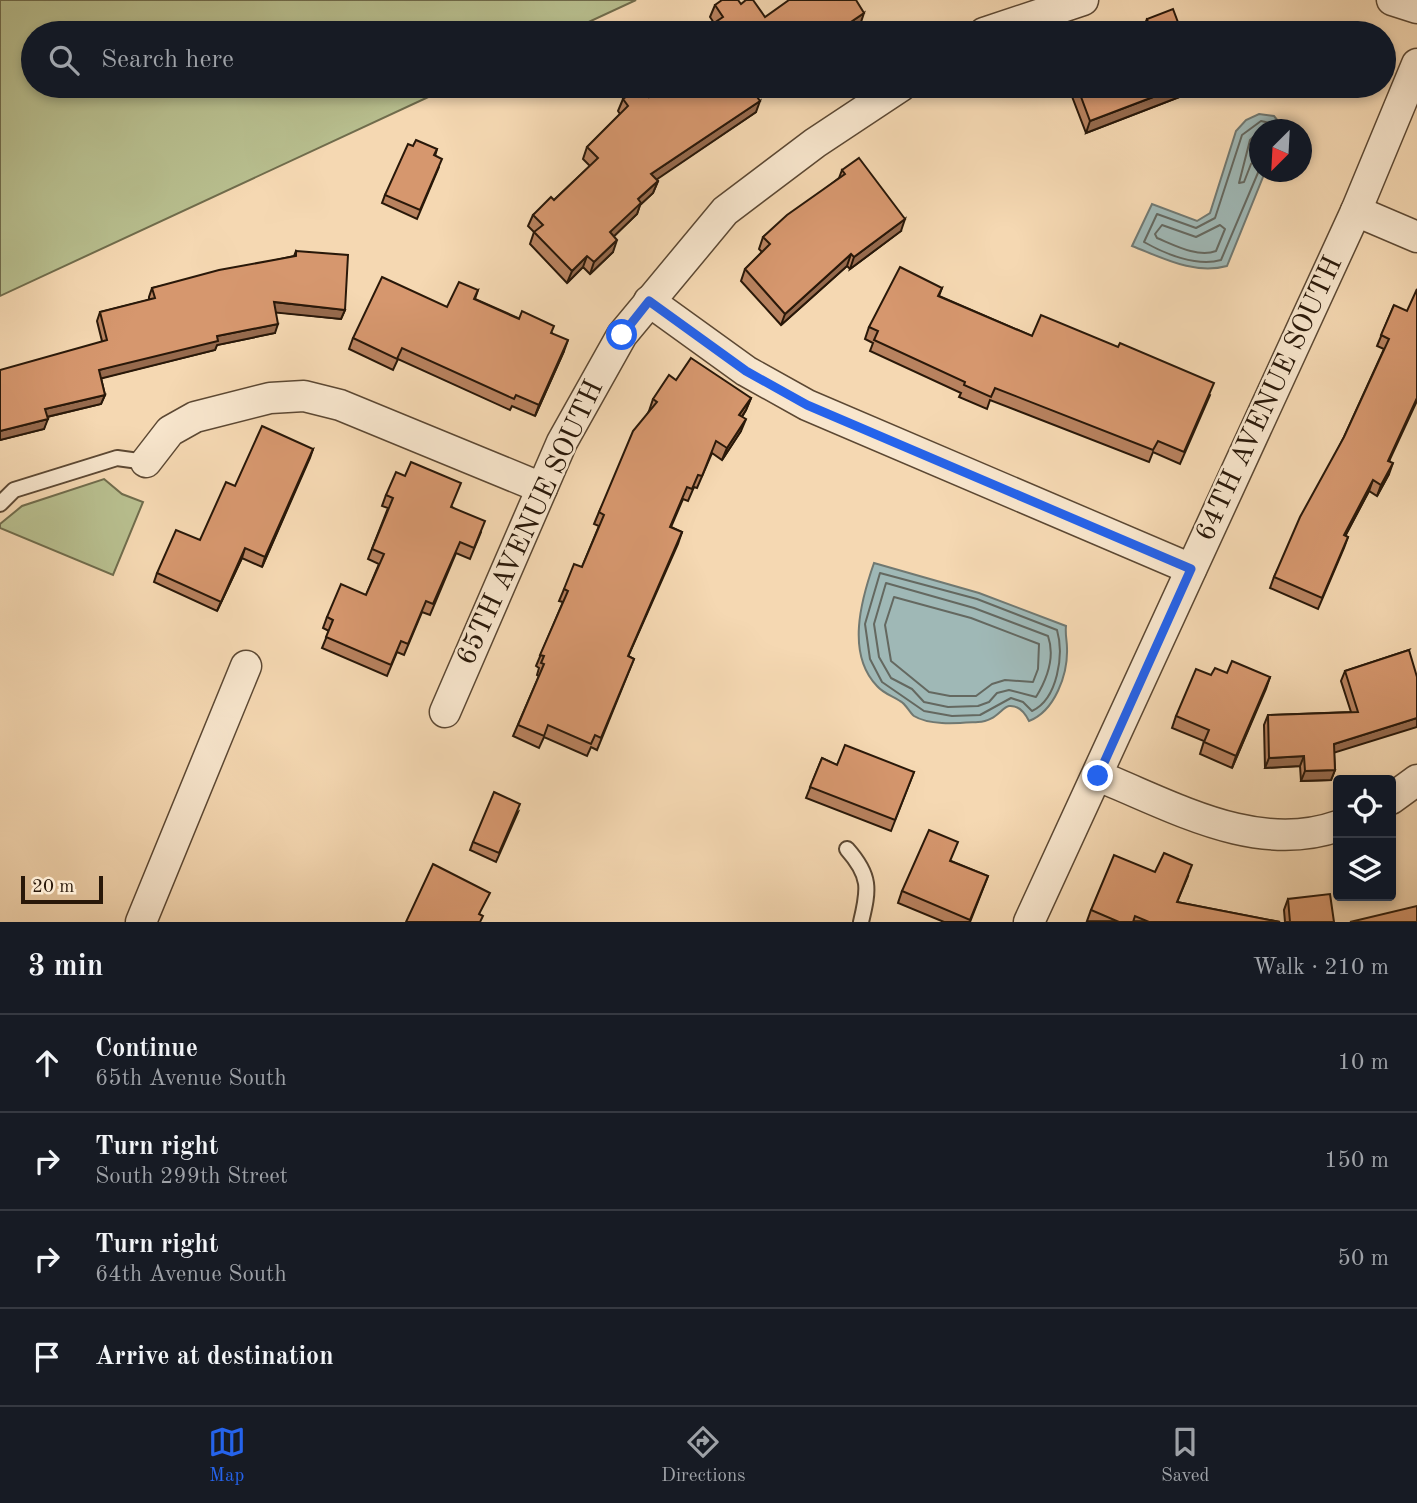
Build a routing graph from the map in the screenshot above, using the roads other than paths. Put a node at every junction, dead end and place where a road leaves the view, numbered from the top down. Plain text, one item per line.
1 (1083, 0) edge
2 (1392, 0) edge
3 (1417, 8) edge
4 (1020, 21) edge
5 (1417, 64) edge
6 (883, 98) edge
7 (1356, 211) junction
8 (1417, 237) edge
9 (649, 301) junction
10 (146, 461) joint
11 (542, 488) junction
12 (0, 503) edge
13 (1191, 569) junction
14 (246, 666) dead end
15 (445, 712) dead end
16 (1098, 776) junction
17 (1417, 780) edge
18 (1396, 795) edge
19 (1333, 827) edge
20 (847, 849) dead end
21 (141, 922) edge
22 (861, 922) edge
23 (1029, 922) edge

1 - 4 street
2 - 3 street
5 - 7 street, 64TH AVENUE SOUTH
6 - 9 street, 65TH AVENUE SOUTH
7 - 8 street
7 - 13 street, 64TH AVENUE SOUTH
9 - 11 street, 65TH AVENUE SOUTH
9 - 13 street
10 - 11 street
10 - 12 lane
11 - 15 street, 65TH AVENUE SOUTH
13 - 16 street, 64TH AVENUE SOUTH
14 - 21 street
16 - 19 street
16 - 23 street, 64TH AVENUE SOUTH
17 - 18 street
20 - 22 lane

